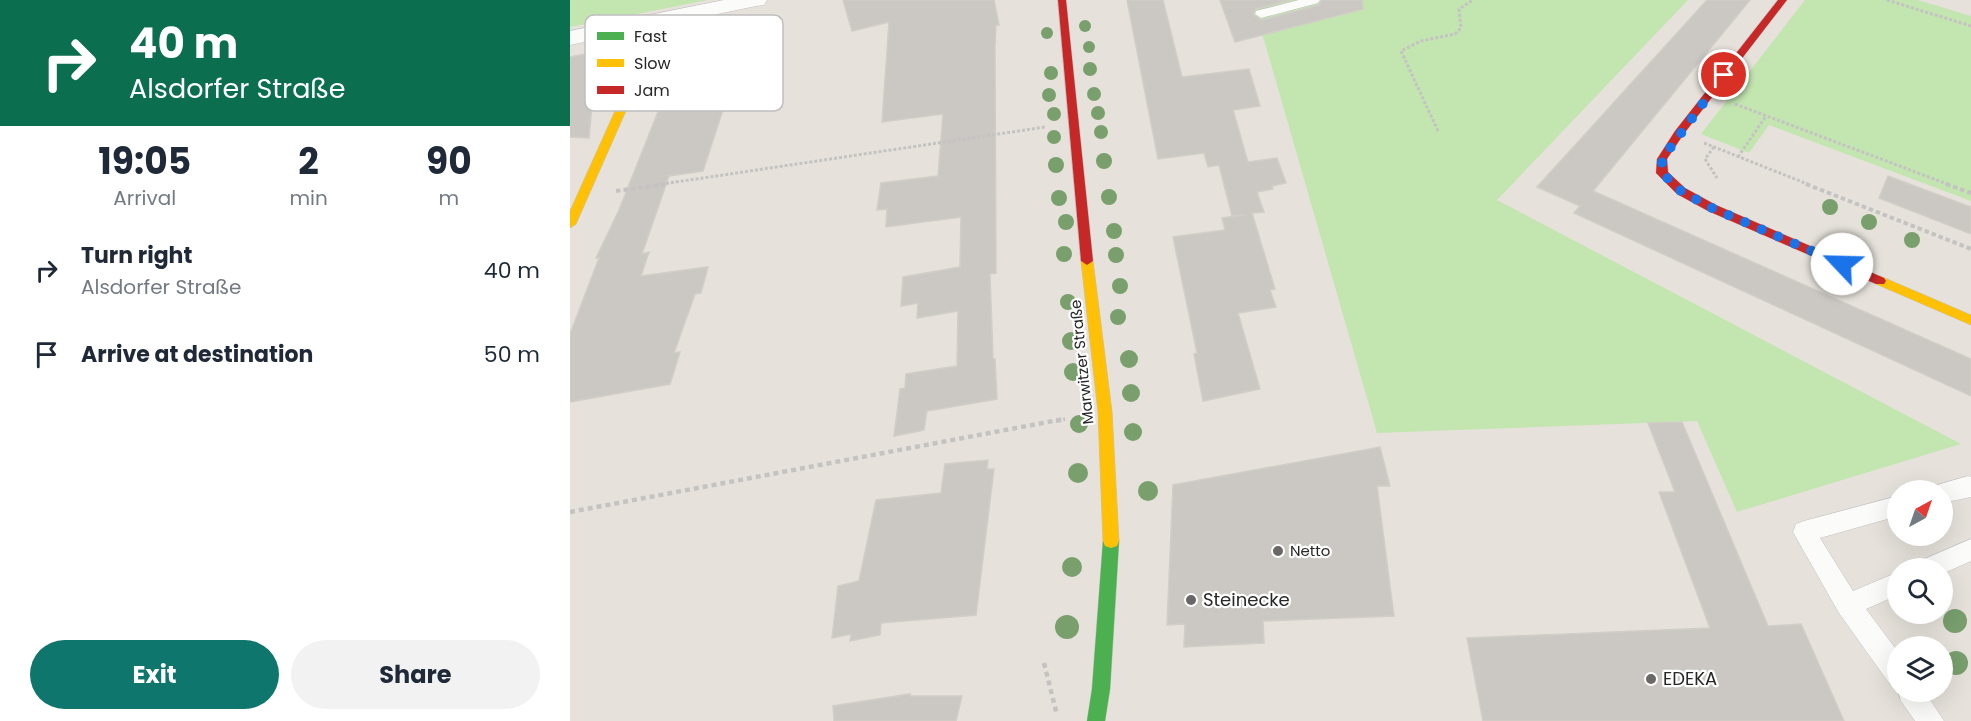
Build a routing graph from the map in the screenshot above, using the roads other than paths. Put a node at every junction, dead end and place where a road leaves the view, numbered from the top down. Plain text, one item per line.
1 (756, 0) edge
2 (1062, 0) edge
3 (1314, 0) edge
4 (1783, 0) edge
5 (1261, 14) dead end
6 (685, 15) edge
7 (585, 35) edge
8 (570, 38) edge
9 (621, 111) edge
10 (570, 224) edge
11 (1971, 320) edge
12 (1971, 488) edge
13 (1953, 490) edge
14 (1887, 509) edge
15 (1971, 550) edge
16 (1953, 558) edge
17 (1887, 588) edge
18 (1848, 605) junction
19 (1887, 659) edge
20 (1917, 702) edge
21 (1096, 721) edge
22 (1931, 721) edge

1 - 6 street
2 - 21 street, Marwitzer Straße
3 - 5 lane
4 - 11 street
7 - 8 street
9 - 10 street
12 - 13 lane
14 - 18 lane
15 - 16 lane
17 - 18 lane
18 - 19 lane
20 - 22 lane

